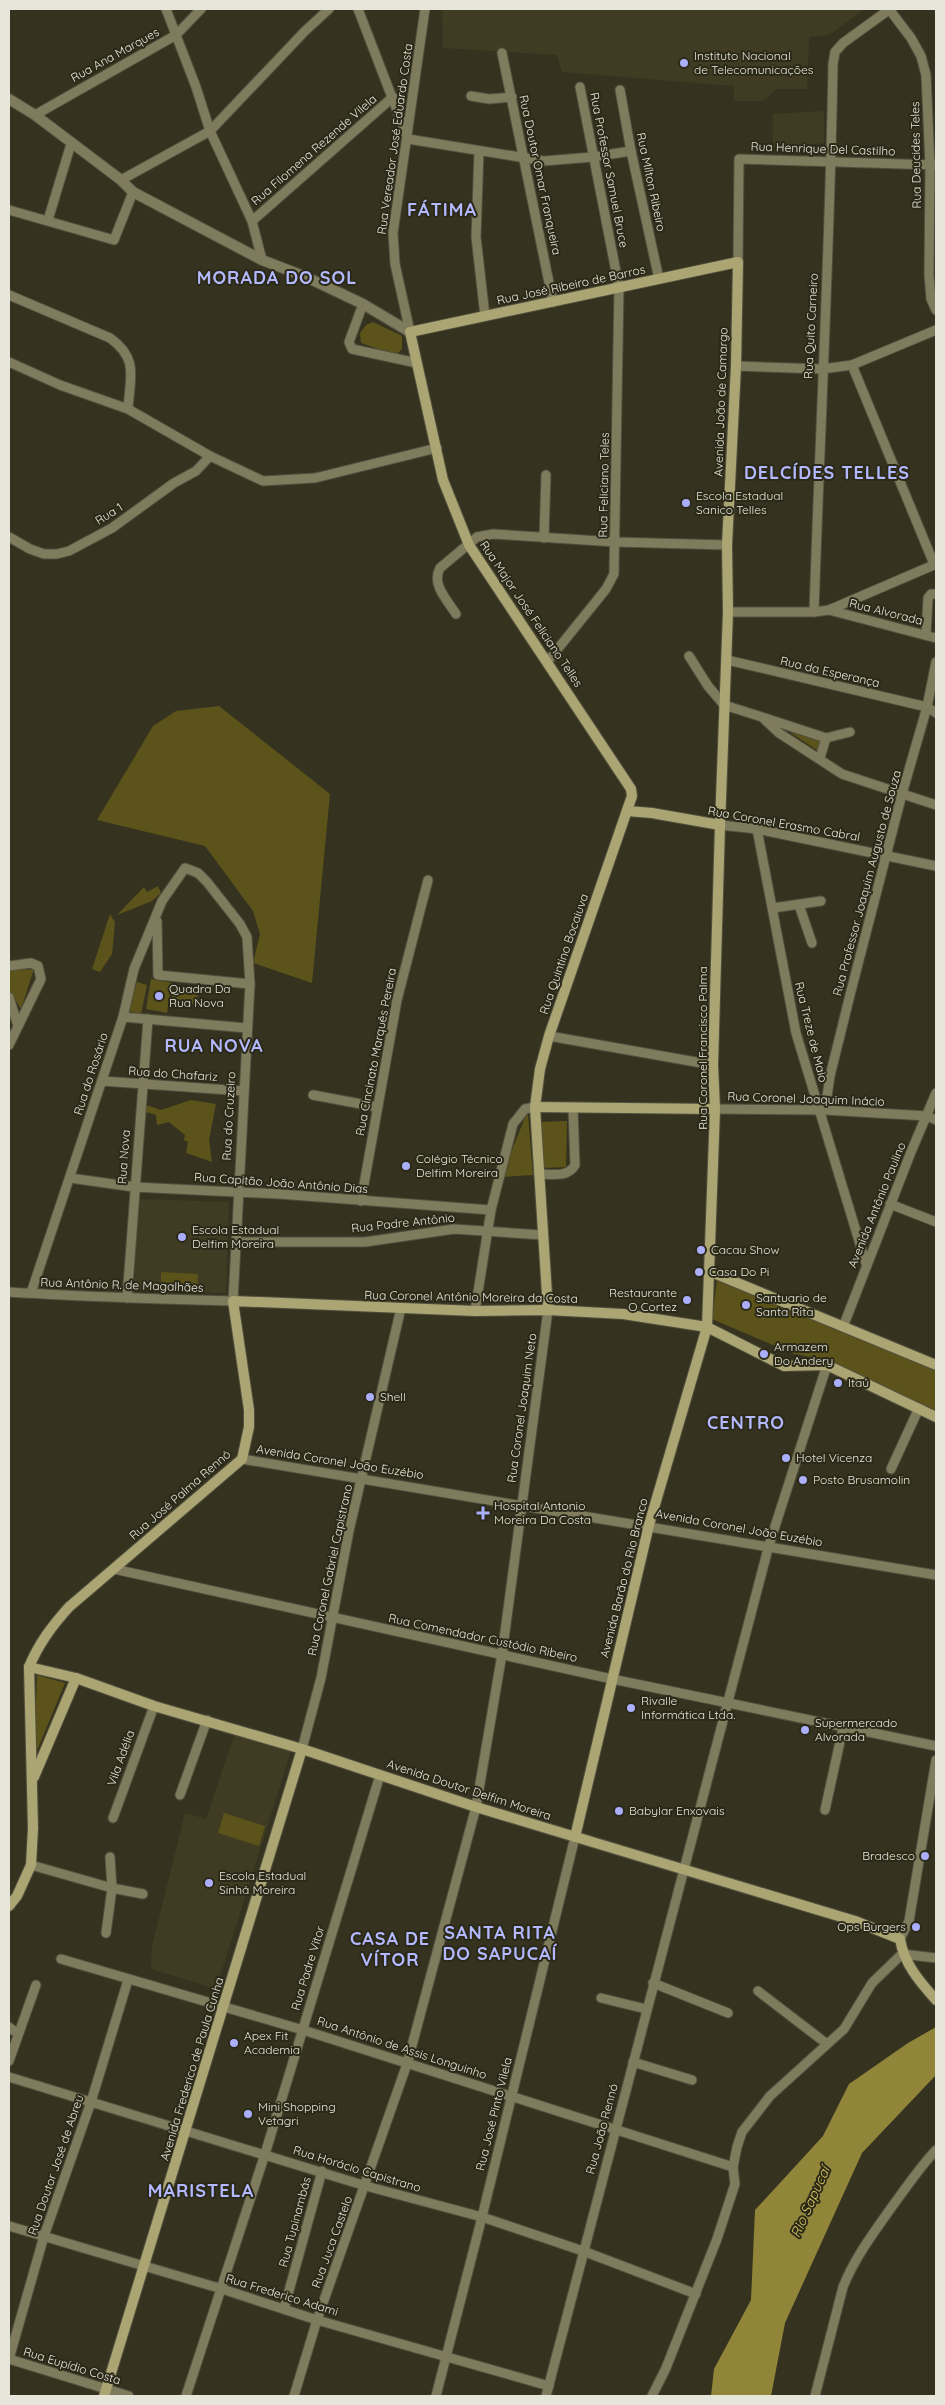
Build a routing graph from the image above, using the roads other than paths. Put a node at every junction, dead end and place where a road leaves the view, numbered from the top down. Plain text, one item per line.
1 (166, 9) edge
2 (201, 9) edge
3 (330, 9) edge
4 (358, 9) edge
5 (425, 9) edge
6 (889, 9) edge
7 (176, 35) junction
8 (502, 53) dead end
9 (580, 87) dead end
10 (620, 90) dead end
11 (471, 96) dead end
12 (393, 97) junction
13 (512, 97) junction
14 (9, 100) edge
15 (35, 115) junction
16 (210, 131) junction
17 (408, 140) junction
18 (71, 144) junction
19 (480, 151) junction
20 (631, 151) junction
21 (524, 157) junction
22 (592, 157) junction
23 (739, 159) joint
24 (831, 161) junction
25 (933, 165) edge
26 (121, 180) junction
27 (133, 192) junction
28 (9, 210) edge
29 (48, 220) junction
30 (252, 221) junction
31 (262, 260) junction
32 (738, 262) junction
33 (659, 279) junction
34 (620, 287) junction
35 (9, 295) edge
36 (553, 302) junction
37 (363, 304) junction
38 (936, 310) edge
39 (485, 316) junction
40 (936, 330) edge
41 (410, 332) junction
42 (9, 362) edge
43 (417, 363) junction
44 (736, 366) junction
45 (852, 366) junction
46 (822, 368) junction
47 (128, 409) junction
48 (436, 448) junction
49 (210, 456) junction
50 (546, 475) dead end
51 (9, 537) edge
52 (544, 538) junction
53 (615, 542) junction
54 (469, 545) junction
55 (727, 545) junction
56 (935, 564) edge
57 (936, 594) edge
58 (829, 610) junction
59 (728, 612) junction
60 (814, 612) junction
61 (456, 614) dead end
62 (926, 635) junction
63 (936, 638) edge
64 (690, 656) dead end
65 (726, 660) junction
66 (548, 661) junction
67 (936, 662) edge
68 (724, 705) junction
69 (927, 707) junction
70 (936, 713) edge
71 (762, 717) junction
72 (850, 732) dead end
73 (826, 738) junction
74 (820, 758) junction
75 (902, 794) junction
76 (936, 805) edge
77 (627, 811) junction
78 (720, 825) junction
79 (757, 830) junction
80 (886, 856) junction
81 (936, 866) edge
82 (185, 868) joint
83 (428, 880) dead end
84 (821, 901) dead end
85 (799, 905) junction
86 (773, 908) junction
87 (158, 917) junction
88 (812, 943) dead end
89 (9, 966) edge
90 (250, 984) junction
91 (9, 996) edge
92 (123, 1017) junction
93 (148, 1019) junction
94 (18, 1026) junction
95 (247, 1028) junction
96 (549, 1036) junction
97 (9, 1045) edge
98 (713, 1065) junction
99 (102, 1081) junction
100 (142, 1085) junction
101 (243, 1091) junction
102 (936, 1093) edge
103 (312, 1095) dead end
104 (377, 1107) junction
105 (535, 1108) junction
106 (573, 1108) junction
107 (715, 1109) junction
108 (822, 1110) junction
109 (927, 1116) junction
110 (936, 1120) edge
111 (539, 1174) junction
112 (70, 1178) junction
113 (134, 1187) junction
114 (238, 1193) junction
115 (361, 1201) junction
116 (890, 1204) junction
117 (491, 1210) junction
118 (936, 1222) edge
119 (488, 1232) junction
120 (543, 1234) junction
121 (236, 1242) junction
122 (866, 1264) junction
123 (711, 1272) junction
124 (9, 1292) edge
125 (31, 1294) junction
126 (127, 1298) junction
127 (234, 1301) junction
128 (401, 1308) junction
129 (548, 1310) junction
130 (476, 1311) junction
131 (707, 1327) junction
132 (843, 1327) junction
133 (827, 1365) junction
134 (936, 1365) edge
135 (919, 1408) junction
136 (936, 1417) edge
137 (242, 1459) junction
138 (891, 1469) dead end
139 (362, 1478) junction
140 (521, 1505) junction
141 (649, 1525) junction
142 (769, 1545) junction
143 (114, 1569) junction
144 (936, 1574) edge
145 (332, 1618) junction
146 (502, 1654) junction
147 (29, 1667) junction
148 (76, 1678) junction
149 (612, 1679) junction
150 (726, 1703) junction
151 (154, 1706) junction
152 (207, 1720) junction
153 (843, 1728) junction
154 (936, 1746) edge
155 (302, 1749) junction
156 (936, 1760) edge
157 (380, 1775) junction
158 (32, 1780) junction
159 (180, 1796) dead end
160 (476, 1807) junction
161 (825, 1810) dead end
162 (113, 1818) dead end
163 (575, 1837) junction
164 (110, 1857) dead end
165 (32, 1865) junction
166 (684, 1869) junction
167 (112, 1888) junction
168 (143, 1894) dead end
169 (9, 1906) edge
170 (106, 1932) dead end
171 (900, 1939) junction
172 (902, 1954) junction
173 (936, 1958) edge
174 (61, 1959) dead end
175 (128, 1980) junction
176 (653, 1983) junction
177 (36, 1985) dead end
178 (758, 1991) dead end
179 (601, 1998) dead end
180 (936, 2000) edge
181 (223, 2008) junction
182 (646, 2009) junction
183 (728, 2013) dead end
184 (9, 2027) edge
185 (303, 2030) junction
186 (18, 2034) junction
187 (828, 2044) junction
188 (9, 2061) edge
189 (633, 2062) junction
190 (408, 2064) junction
191 (9, 2076) edge
192 (692, 2080) dead end
193 (511, 2096) junction
194 (91, 2102) junction
195 (615, 2128) junction
196 (186, 2130) junction
197 (936, 2150) edge
198 (265, 2154) junction
199 (733, 2167) junction
200 (322, 2171) junction
201 (366, 2186) junction
202 (482, 2217) junction
203 (9, 2226) edge
204 (44, 2236) junction
205 (583, 2251) junction
206 (146, 2266) junction
207 (222, 2289) junction
208 (696, 2294) junction
209 (284, 2309) junction
210 (317, 2320) junction
211 (445, 2356) junction
212 (9, 2359) edge
213 (549, 2386) junction
214 (105, 2393) edge
215 (129, 2396) edge
216 (186, 2396) edge
217 (294, 2396) edge
218 (436, 2396) edge
219 (546, 2396) edge
220 (652, 2396) edge
221 (815, 2396) edge

1 - 7 street
2 - 7 street, Rua Ana Marques
3 - 16 street
4 - 12 street
5 - 17 street, Rua Vereador José Eduardo Costa
6 - 24 street, Rua Quito Carneiro
6 - 25 street, Rua Deucides Teles
7 - 15 street, Rua Ana Marques
7 - 16 street
8 - 13 street, Rua Doutor Omar Franqueira
9 - 22 street, Rua Professor Samuel Bruce
10 - 20 street, Rua Mílton Ribeiro
11 - 13 street
12 - 17 street
12 - 30 street, Rua Filomena Rezende Vilela
13 - 21 street, Rua Doutor Omar Franqueira
14 - 15 street
15 - 18 street
16 - 26 street
16 - 30 street
17 - 19 street
17 - 41 street, Rua Vereador José Eduardo Costa
18 - 26 street
18 - 29 street
19 - 21 street
19 - 39 street
20 - 22 street
20 - 33 street, Rua Mílton Ribeiro
21 - 22 street
21 - 36 street, Rua Doutor Omar Franqueira
22 - 34 street, Rua Professor Samuel Bruce
23 - 24 street, Rua Henrique Del Castilho
23 - 32 street, Avenida João de Camargo
24 - 25 street, Rua Henrique Del Castilho
24 - 46 street, Rua Quito Carneiro
25 - 38 street, Rua Deucides Teles
26 - 27 street
27 - 29 street
27 - 31 street
28 - 29 street
30 - 31 street
31 - 37 street
32 - 33 main road, Rua José Ribeiro de Barros
32 - 44 main road, Avenida João de Camargo
33 - 34 main road, Rua José Ribeiro de Barros
34 - 36 main road, Rua José Ribeiro de Barros
34 - 53 street, Rua Feliciano Teles
35 - 47 street
36 - 39 main road, Rua José Ribeiro de Barros
37 - 41 street
37 - 43 street
39 - 41 main road, Rua José Ribeiro de Barros
40 - 45 street
41 - 43 main road, Rua Major José Feliciano Telles
42 - 47 street
43 - 48 main road, Rua Major José Feliciano Telles
44 - 46 street
44 - 55 main road, Avenida João de Camargo
45 - 46 street
45 - 56 street
46 - 60 street, Rua Quito Carneiro
47 - 49 street
48 - 49 street
48 - 54 main road, Rua Major José Feliciano Telles
49 - 51 street, Rua 1
50 - 52 street
52 - 53 street
52 - 54 street
53 - 55 street
53 - 66 street, Rua Feliciano Teles
54 - 61 street
54 - 66 main road, Rua Major José Feliciano Telles
55 - 59 main road, Avenida João de Camargo
56 - 58 street
57 - 62 street
58 - 60 street
58 - 62 street, Rua Alvorada
59 - 60 street
59 - 65 main road, Avenida João de Camargo
62 - 63 street, Rua Alvorada
64 - 68 street
65 - 68 main road, Avenida João de Camargo
65 - 69 street, Rua da Esperança
66 - 77 main road, Rua Major José Feliciano Telles
67 - 69 street, Rua Professor Joaquim Augusto de Souza
68 - 71 street
68 - 78 main road, Avenida João de Camargo
69 - 70 street
69 - 75 street, Rua Professor Joaquim Augusto de Souza
71 - 73 street
71 - 74 street
72 - 73 street
73 - 74 street
74 - 75 street
75 - 76 street
75 - 80 street, Rua Professor Joaquim Augusto de Souza
77 - 78 main road, Rua Coronel Erasmo Cabral
77 - 96 main road, Rua Quintino Bocaiuva
78 - 79 street, Rua Coronel Erasmo Cabral
78 - 98 main road, Rua Coronel Francisco Palma
79 - 80 street, Rua Coronel Erasmo Cabral
79 - 86 street, Rua Treze de Maio
80 - 81 street, Rua Coronel Erasmo Cabral
80 - 108 street, Rua Professor Joaquim Augusto de Souza
82 - 87 street, Rua do Rosário
82 - 90 street, Rua do Cruzeiro
83 - 104 street, Rua Cincinato Marquês Pereira
84 - 85 street
85 - 86 street
85 - 88 street
86 - 108 street, Rua Treze de Maio
87 - 90 street
87 - 92 street, Rua do Rosário
89 - 94 street
90 - 95 street, Rua do Cruzeiro
91 - 94 street
92 - 93 street
92 - 99 street, Rua do Rosário
93 - 95 street
93 - 100 street, Rua Nova
94 - 97 street
95 - 101 street, Rua do Cruzeiro
96 - 98 street
96 - 105 main road, Rua Quintino Bocaiuva
98 - 107 main road, Rua Coronel Francisco Palma
99 - 100 street, Rua do Chafariz
99 - 112 street, Rua do Rosário
100 - 101 street, Rua do Chafariz
100 - 113 street, Rua Nova
101 - 114 street, Rua do Cruzeiro
102 - 109 street, Avenida Antônio Paulino
103 - 104 street
104 - 115 street, Rua Cincinato Marquês Pereira
105 - 106 main road, Rua Coronel Joaquim Inácio
105 - 111 main road, Rua Quintino Bocaiuva
105 - 117 street
106 - 107 main road, Rua Coronel Joaquim Inácio
106 - 111 street
107 - 108 street, Rua Coronel Joaquim Inácio
107 - 123 main road, Rua Coronel Francisco Palma
108 - 109 street, Rua Coronel Joaquim Inácio
108 - 122 street, Rua Treze de Maio
109 - 110 street
109 - 116 street, Avenida Antônio Paulino
111 - 120 main road, Rua Quintino Bocaiuva
112 - 113 street, Rua Capitão João Antônio Dias
112 - 125 street, Rua do Rosário
113 - 114 street, Rua Capitão João Antônio Dias
113 - 126 street, Rua Nova
114 - 115 street, Rua Capitão João Antônio Dias
114 - 121 street, Rua do Cruzeiro
115 - 117 street, Rua Capitão João Antônio Dias
116 - 118 street
116 - 122 street, Avenida Antônio Paulino
117 - 119 street
119 - 120 street, Rua Padre Antônio
119 - 121 street, Rua Padre Antônio
119 - 130 street
120 - 129 main road, Rua Quintino Bocaiuva
121 - 127 street, Rua do Cruzeiro
122 - 132 street, Avenida Antônio Paulino
123 - 131 main road, Rua Coronel Francisco Palma
123 - 132 main road
124 - 125 street, Rua Antônio R. de Magalhães
125 - 126 street, Rua Antônio R. de Magalhães
126 - 127 street, Rua Antônio R. de Magalhães
127 - 128 main road, Rua Coronel Antônio Moreira da Costa
127 - 137 main road, Rua José Palma Rennó
128 - 130 main road, Rua Coronel Antônio Moreira da Costa
128 - 139 street, Rua Coronel Gabriel Capistrano
129 - 130 main road, Rua Coronel Antônio Moreira da Costa
129 - 131 main road, Rua Coronel Antônio Moreira da Costa
129 - 140 street, Rua Coronel Joaquim Neto
131 - 133 main road, Rua Coronel Antônio Moreira da Costa
131 - 141 main road, Avenida Barão do Rio Branco
132 - 134 main road
133 - 135 main road
133 - 142 street, Rua João Rennó
135 - 136 main road
135 - 138 street
137 - 139 street, Avenida Coronel João Euzébio
137 - 143 main road, Rua José Palma Rennó
139 - 140 street, Avenida Coronel João Euzébio
139 - 145 street, Rua Coronel Gabriel Capistrano
140 - 141 street, Avenida Coronel João Euzébio
140 - 146 street, Rua Coronel Joaquim Neto
141 - 142 street, Avenida Coronel João Euzébio
141 - 149 main road, Avenida Barão do Rio Branco
142 - 144 street, Avenida Coronel João Euzébio
142 - 150 street, Rua João Rennó
143 - 145 street, Rua Comendador Custódio Ribeiro
143 - 147 main road, Rua José Palma Rennó
145 - 146 street, Rua Comendador Custódio Ribeiro
145 - 155 street, Rua Coronel Gabriel Capistrano
146 - 149 street, Rua Comendador Custódio Ribeiro
146 - 160 street, Rua Coronel Joaquim Neto
147 - 148 main road, Avenida Doutor Delfim Moreira
147 - 158 main road
148 - 151 main road, Avenida Doutor Delfim Moreira
148 - 158 main road
149 - 150 street, Rua Comendador Custódio Ribeiro
149 - 163 main road, Avenida Barão do Rio Branco
150 - 153 street, Rua Comendador Custódio Ribeiro
150 - 166 street, Rua João Rennó
151 - 152 main road, Avenida Doutor Delfim Moreira
151 - 162 street, Vila Adélia
152 - 155 main road, Avenida Doutor Delfim Moreira
152 - 159 street
153 - 154 street, Rua Comendador Custódio Ribeiro
153 - 161 street
155 - 157 main road, Avenida Doutor Delfim Moreira
155 - 181 main road, Avenida Frederico de Paula Cunha
156 - 171 street
157 - 160 main road, Avenida Doutor Delfim Moreira
157 - 185 street, Rua Padre Vitor
158 - 165 main road
160 - 163 main road, Avenida Doutor Delfim Moreira
160 - 190 street, Rua Juca Castelo
163 - 166 main road, Avenida Doutor Delfim Moreira
163 - 193 street, Rua José Pinto Vilela
164 - 167 street
165 - 167 street
165 - 169 main road
166 - 171 main road, Avenida Doutor Delfim Moreira
166 - 176 street, Rua João Rennó
167 - 168 street
167 - 170 street
171 - 172 main road
172 - 173 street
172 - 180 main road
172 - 187 street
174 - 175 street, Rua Antônio de Assis Longuinho
175 - 181 street, Rua Antônio de Assis Longuinho
175 - 194 street, Rua Doutor José de Abreu
176 - 182 street, Rua João Rennó
176 - 183 street
177 - 186 street
178 - 187 street
179 - 182 street
181 - 185 street, Rua Antônio de Assis Longuinho
181 - 196 main road, Avenida Frederico de Paula Cunha
182 - 189 street, Rua João Rennó
184 - 186 street
185 - 190 street, Rua Antônio de Assis Longuinho
185 - 198 street, Rua Padre Vitor
186 - 188 street
187 - 199 street
189 - 192 street
189 - 195 street, Rua João Rennó
190 - 193 street, Rua Antônio de Assis Longuinho
190 - 201 street, Rua Juca Castelo
191 - 194 street, Rua Horácio Capistrano
193 - 195 street, Rua Antônio de Assis Longuinho
193 - 202 street, Rua José Pinto Vilela
194 - 196 street, Rua Horácio Capistrano
194 - 204 street, Rua Doutor José de Abreu
195 - 199 street, Rua Antônio de Assis Longuinho
195 - 205 street, Rua João Rennó
196 - 198 street, Rua Horácio Capistrano
196 - 206 main road, Avenida Frederico de Paula Cunha
197 - 221 street
198 - 200 street, Rua Horácio Capistrano
198 - 207 street, Rua Padre Vitor
199 - 208 street
200 - 201 street, Rua Horácio Capistrano
200 - 209 street, Rua Tupinambás
201 - 202 street, Rua Horácio Capistrano
201 - 210 street, Rua Juca Castelo
202 - 205 street, Rua Horácio Capistrano
202 - 211 street, Rua José Pinto Vilela
203 - 204 street, Rua Frederico Adami
204 - 206 street, Rua Frederico Adami
204 - 212 street, Rua Doutor José de Abreu
205 - 208 street, Rua Horácio Capistrano
205 - 213 street, Rua João Rennó
206 - 207 street, Rua Frederico Adami
206 - 214 main road, Avenida Frederico de Paula Cunha
207 - 209 street, Rua Frederico Adami
207 - 216 street, Rua Padre Vitor
208 - 220 street
209 - 210 street, Rua Frederico Adami
210 - 211 street, Rua Frederico Adami
210 - 217 street, Rua Juca Castelo
211 - 213 street, Rua Frederico Adami
211 - 218 street, Rua José Pinto Vilela
212 - 214 street, Rua Eupídio Costa
213 - 219 street, Rua João Rennó
214 - 215 street, Rua Eupídio Costa

